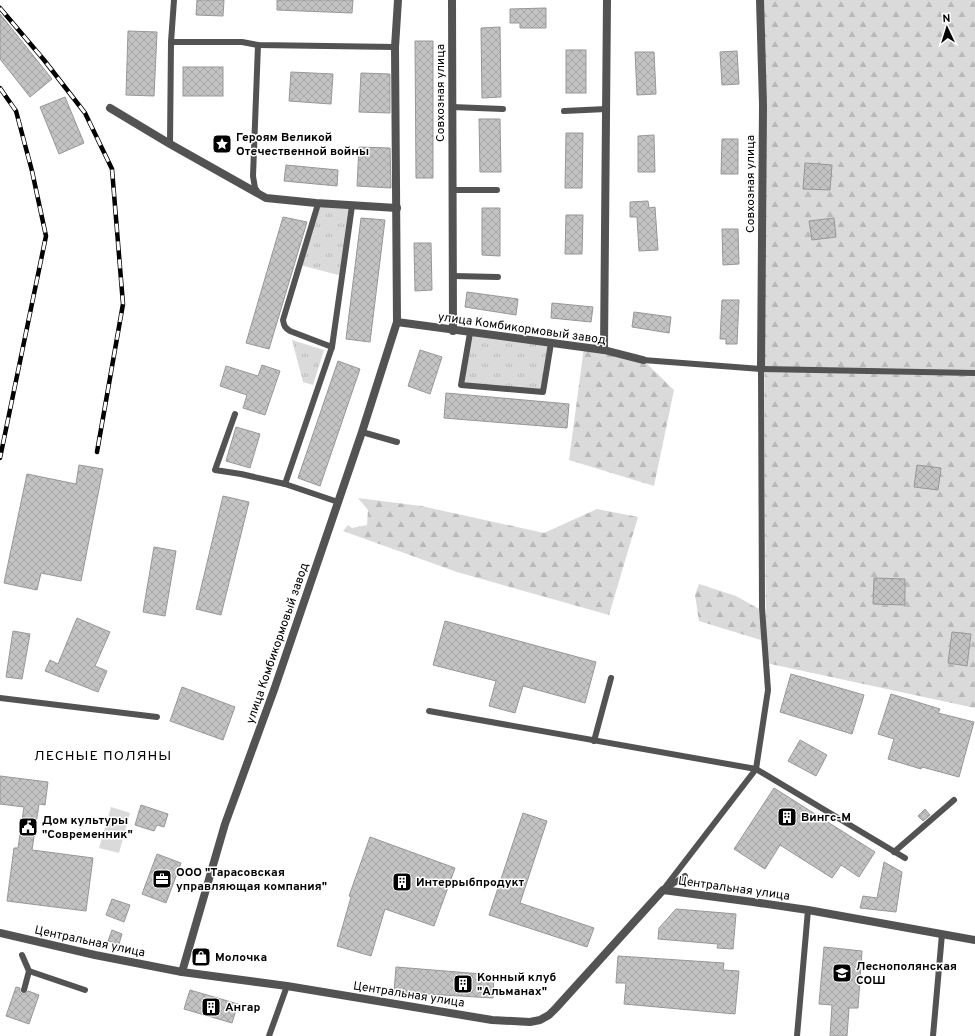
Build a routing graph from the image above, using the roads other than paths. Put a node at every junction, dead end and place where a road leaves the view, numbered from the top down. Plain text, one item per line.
1 (174, 0) edge
2 (398, 0) edge
3 (452, 0) edge
4 (607, 0) edge
5 (760, 0) edge
6 (171, 42) junction
7 (258, 45) junction
8 (396, 47) junction
9 (452, 107) junction
10 (110, 108) dead end
11 (503, 109) dead end
12 (606, 109) junction
13 (564, 111) dead end
14 (170, 144) junction
15 (452, 190) junction
16 (497, 190) dead end
17 (259, 194) junction
18 (318, 204) junction
19 (352, 206) junction
20 (397, 208) junction
21 (453, 276) junction
22 (498, 277) dead end
23 (397, 322) junction
24 (453, 331) junction
25 (470, 333) junction
26 (551, 343) junction
27 (332, 346) junction
28 (604, 350) junction
29 (643, 360) joint
30 (761, 369) junction
31 (975, 373) edge
32 (235, 414) dead end
33 (362, 432) junction
34 (397, 442) dead end
35 (285, 484) junction
36 (338, 502) junction
37 (611, 678) dead end
38 (0, 698) edge
39 (429, 711) dead end
40 (157, 717) dead end
41 (594, 740) junction
42 (756, 769) junction
43 (954, 800) dead end
44 (894, 852) junction
45 (905, 858) dead end
46 (685, 876) dead end
47 (663, 890) junction
48 (808, 910) junction
49 (0, 934) edge
50 (942, 934) junction
51 (975, 940) edge
52 (22, 955) dead end
53 (29, 971) junction
54 (182, 972) junction
55 (287, 986) junction
56 (24, 990) dead end
57 (85, 990) dead end
58 (269, 1036) edge
59 (797, 1036) edge
60 (933, 1036) edge

1 - 6 lane
2 - 8 street, улица Комбикормовый завод
3 - 9 street, Совхозная улица
4 - 12 street
5 - 30 street, Совхозная улица
6 - 7 lane
6 - 14 lane
7 - 8 lane
7 - 17 lane
8 - 20 street, улица Комбикормовый завод
9 - 11 lane
9 - 15 street, Совхозная улица
10 - 14 street
12 - 13 lane
12 - 28 street
14 - 17 street
15 - 16 lane
15 - 21 street, Совхозная улица
17 - 18 street
18 - 19 street
18 - 27 lane
19 - 20 street
19 - 27 lane
20 - 23 street, улица Комбикормовый завод
21 - 22 lane
21 - 24 street, Совхозная улица
23 - 24 street, улица Комбикормовый завод
23 - 33 street, улица Комбикормовый завод
24 - 25 street, улица Комбикормовый завод
25 - 26 street, улица Комбикормовый завод
25 - 26 lane
26 - 28 street, улица Комбикормовый завод
27 - 35 lane
28 - 29 street, улица Комбикормовый завод
29 - 30 lane
30 - 31 lane
30 - 42 lane
32 - 35 lane
33 - 34 lane
33 - 36 street, улица Комбикормовый завод
35 - 36 lane
36 - 54 street, улица Комбикормовый завод
37 - 41 lane
38 - 40 lane
39 - 41 lane
41 - 42 lane
42 - 44 lane
42 - 47 lane
43 - 44 lane
44 - 45 lane
46 - 47 lane
47 - 48 street, Центральная улица
47 - 55 street, Центральная улица
48 - 50 street, Центральная улица
48 - 59 lane
49 - 54 street, Центральная улица
50 - 51 street, Центральная улица
50 - 60 lane
52 - 53 lane
53 - 56 lane
53 - 57 lane
54 - 55 street, Центральная улица
55 - 58 lane

